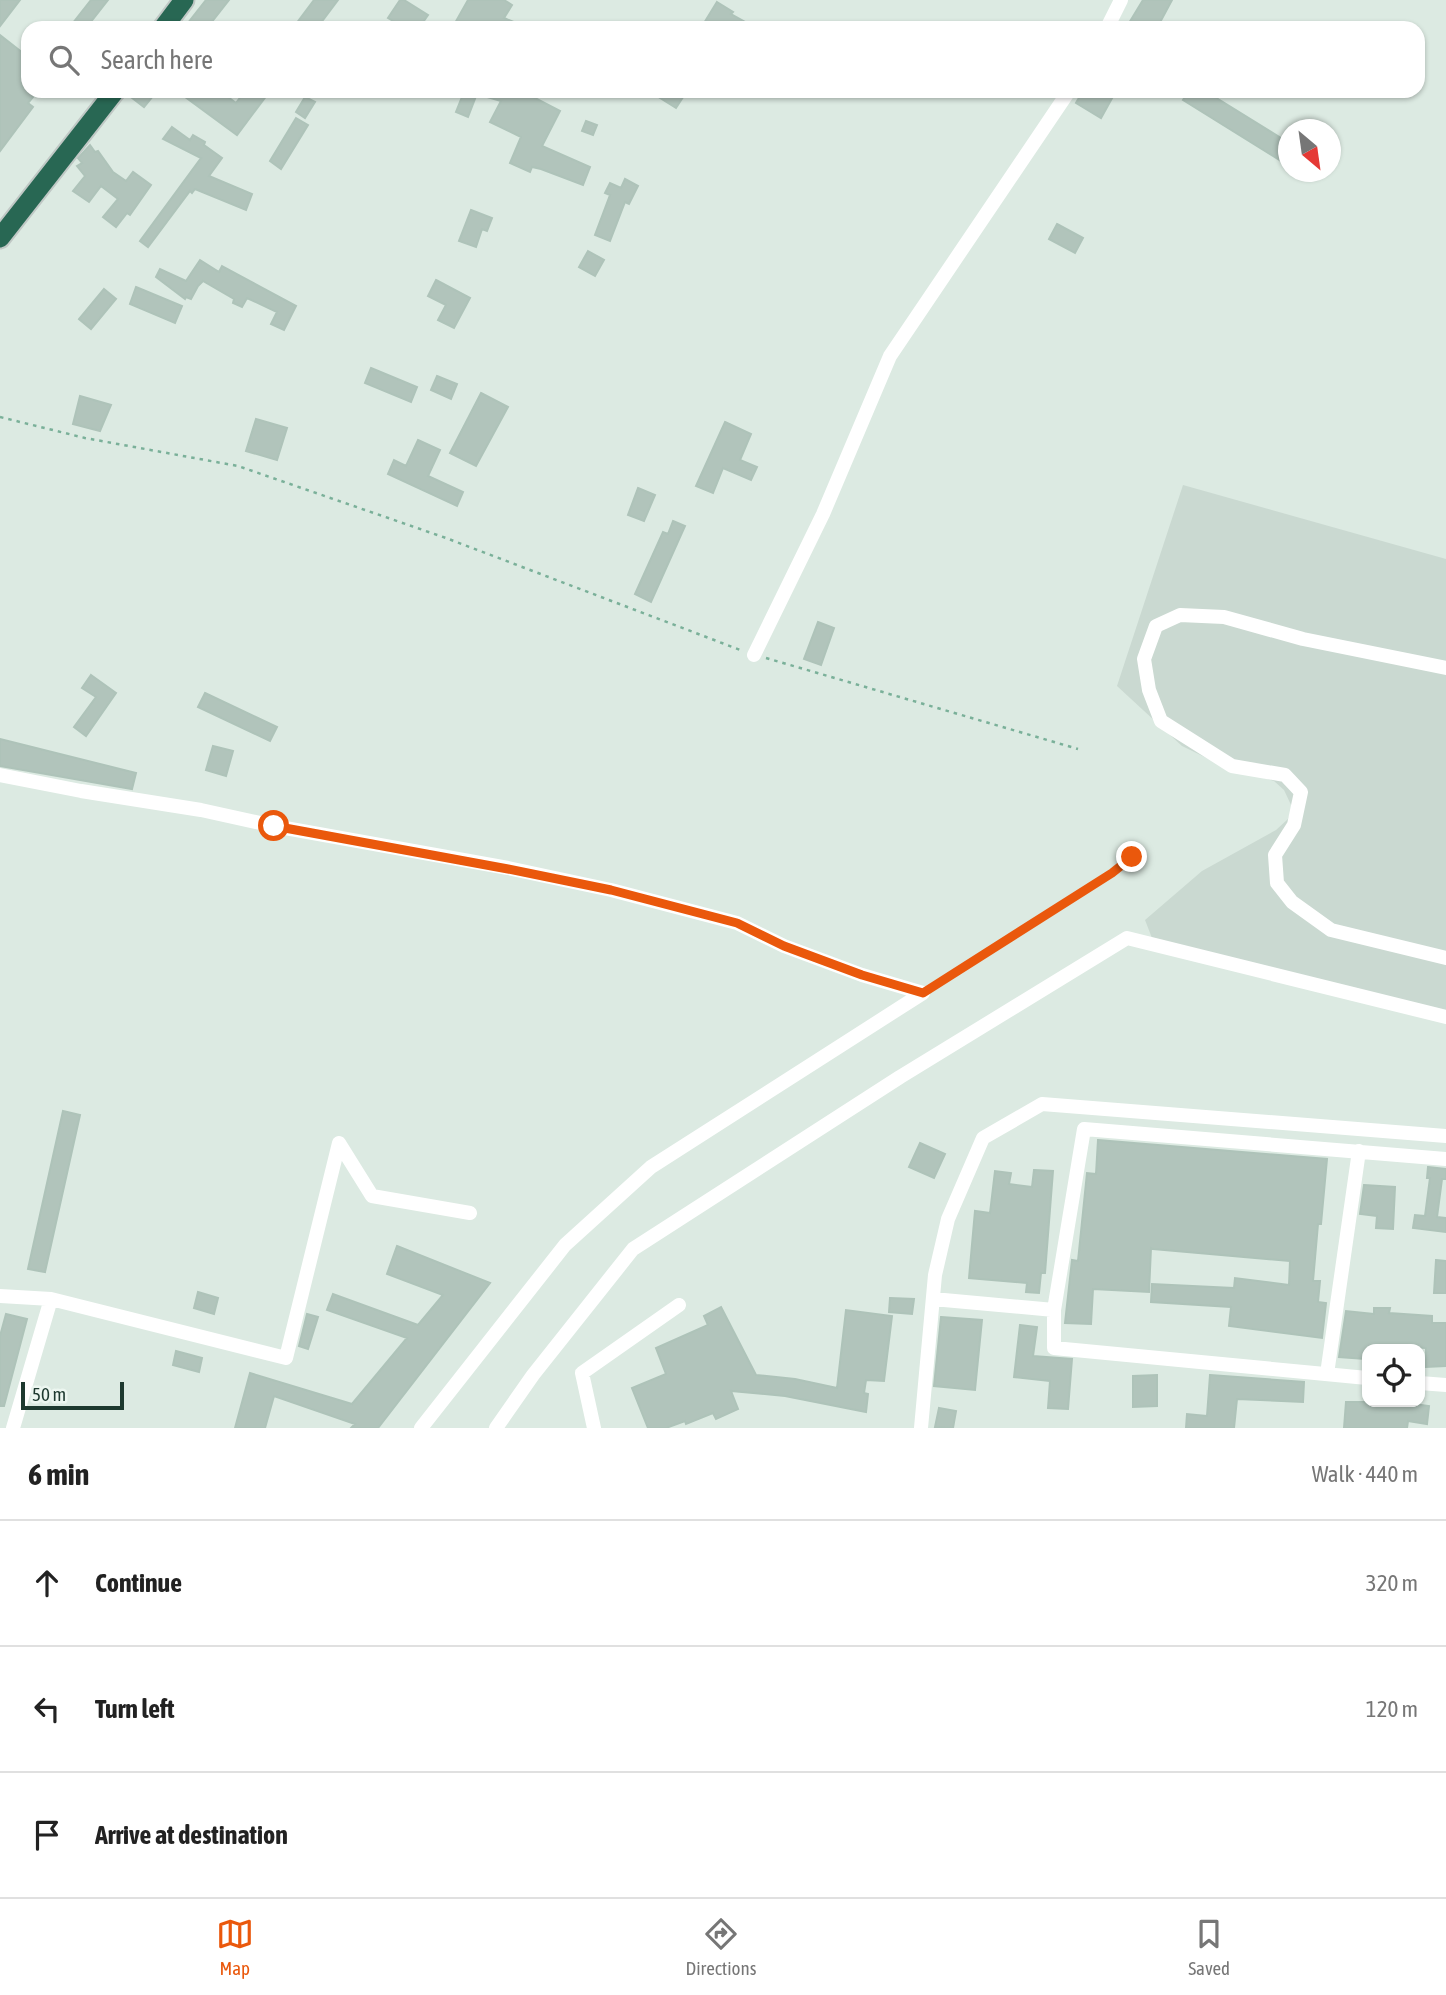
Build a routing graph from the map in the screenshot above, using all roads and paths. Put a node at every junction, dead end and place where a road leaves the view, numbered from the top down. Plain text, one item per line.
1 (184, 0) edge
2 (1121, 0) edge
3 (168, 21) edge
4 (1110, 21) edge
5 (110, 98) edge
6 (1064, 98) edge
7 (0, 238) edge
8 (0, 416) edge
9 (754, 655) junction
10 (1446, 668) edge
11 (1078, 749) dead end
12 (0, 775) edge
13 (1132, 857) dead end
14 (1446, 958) edge
15 (923, 993) junction
16 (1446, 1017) edge
17 (1446, 1136) edge
18 (1359, 1151) junction
19 (1446, 1158) edge
20 (470, 1213) dead end
21 (0, 1296) edge
22 (51, 1299) junction
23 (933, 1299) junction
24 (679, 1306) dead end
25 (1054, 1310) junction
26 (1326, 1374) junction
27 (1362, 1378) edge
28 (1425, 1383) edge
29 (1446, 1385) edge
30 (13, 1428) edge
31 (421, 1428) edge
32 (496, 1428) edge
33 (594, 1428) edge
34 (921, 1428) edge

1 - 3 highway
2 - 4 street
5 - 7 highway
6 - 9 street
8 - 9 path
9 - 11 path
10 - 14 street
12 - 15 street
13 - 15 path
15 - 31 street
16 - 32 street
17 - 23 street
18 - 19 street
18 - 25 street
18 - 26 street
20 - 22 street
21 - 22 street
22 - 30 street
23 - 25 street
23 - 34 street
24 - 33 street
25 - 26 street
26 - 27 street
28 - 29 street

